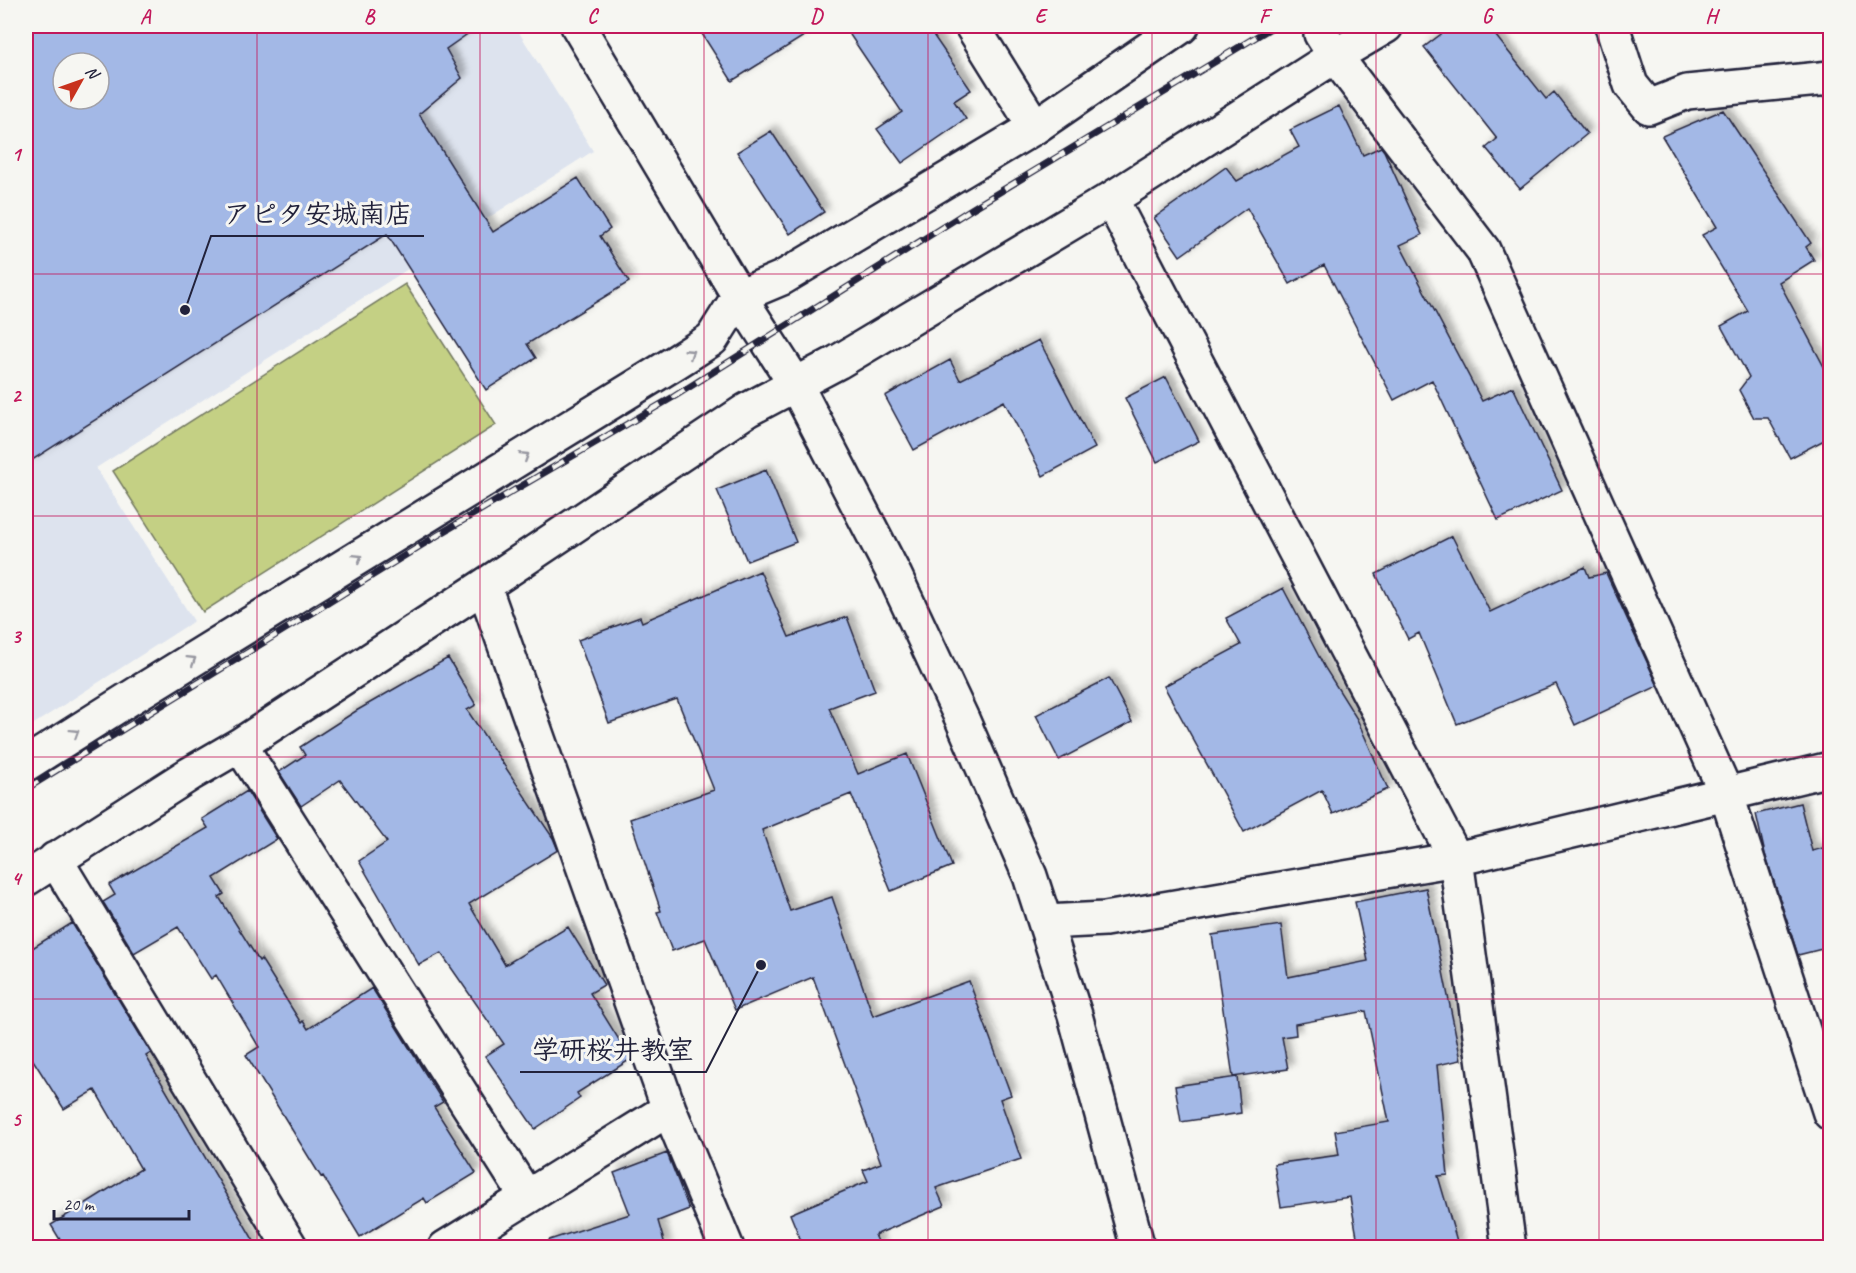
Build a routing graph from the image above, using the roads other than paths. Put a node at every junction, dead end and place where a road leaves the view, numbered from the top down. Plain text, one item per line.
1 (578, 26) edge
2 (972, 26) edge
3 (1182, 26) edge
4 (1386, 26) edge
5 (1612, 26) edge
6 (1328, 45) junction
7 (1830, 78) edge
8 (1035, 127) junction
9 (1111, 199) junction
10 (739, 296) junction
11 (796, 385) junction
12 (484, 586) junction
13 (240, 745) junction
14 (26, 764) edge
15 (1830, 769) edge
16 (1726, 793) junction
17 (1456, 859) junction
18 (55, 860) junction
19 (26, 879) edge
20 (1046, 922) junction
21 (669, 1109) junction
22 (1830, 1113) edge
23 (526, 1196) junction
24 (291, 1248) edge
25 (445, 1248) edge
26 (727, 1248) edge
27 (1138, 1248) edge
28 (1509, 1248) edge

1 - 10 street
2 - 8 street
3 - 8 street
4 - 6 street
5 - 7 street
6 - 9 street
6 - 16 street
8 - 10 street
9 - 11 street
9 - 17 street
10 - 11 street
14 -> 10 street
11 - 12 street
11 - 20 street
12 - 13 street
12 - 21 street
13 - 18 street
13 - 23 street
15 - 16 street
16 - 17 street
16 - 22 street
17 - 20 street
17 - 28 street
18 - 19 street
18 - 24 street
20 - 27 street
21 - 23 street
21 - 26 street
23 - 25 street

